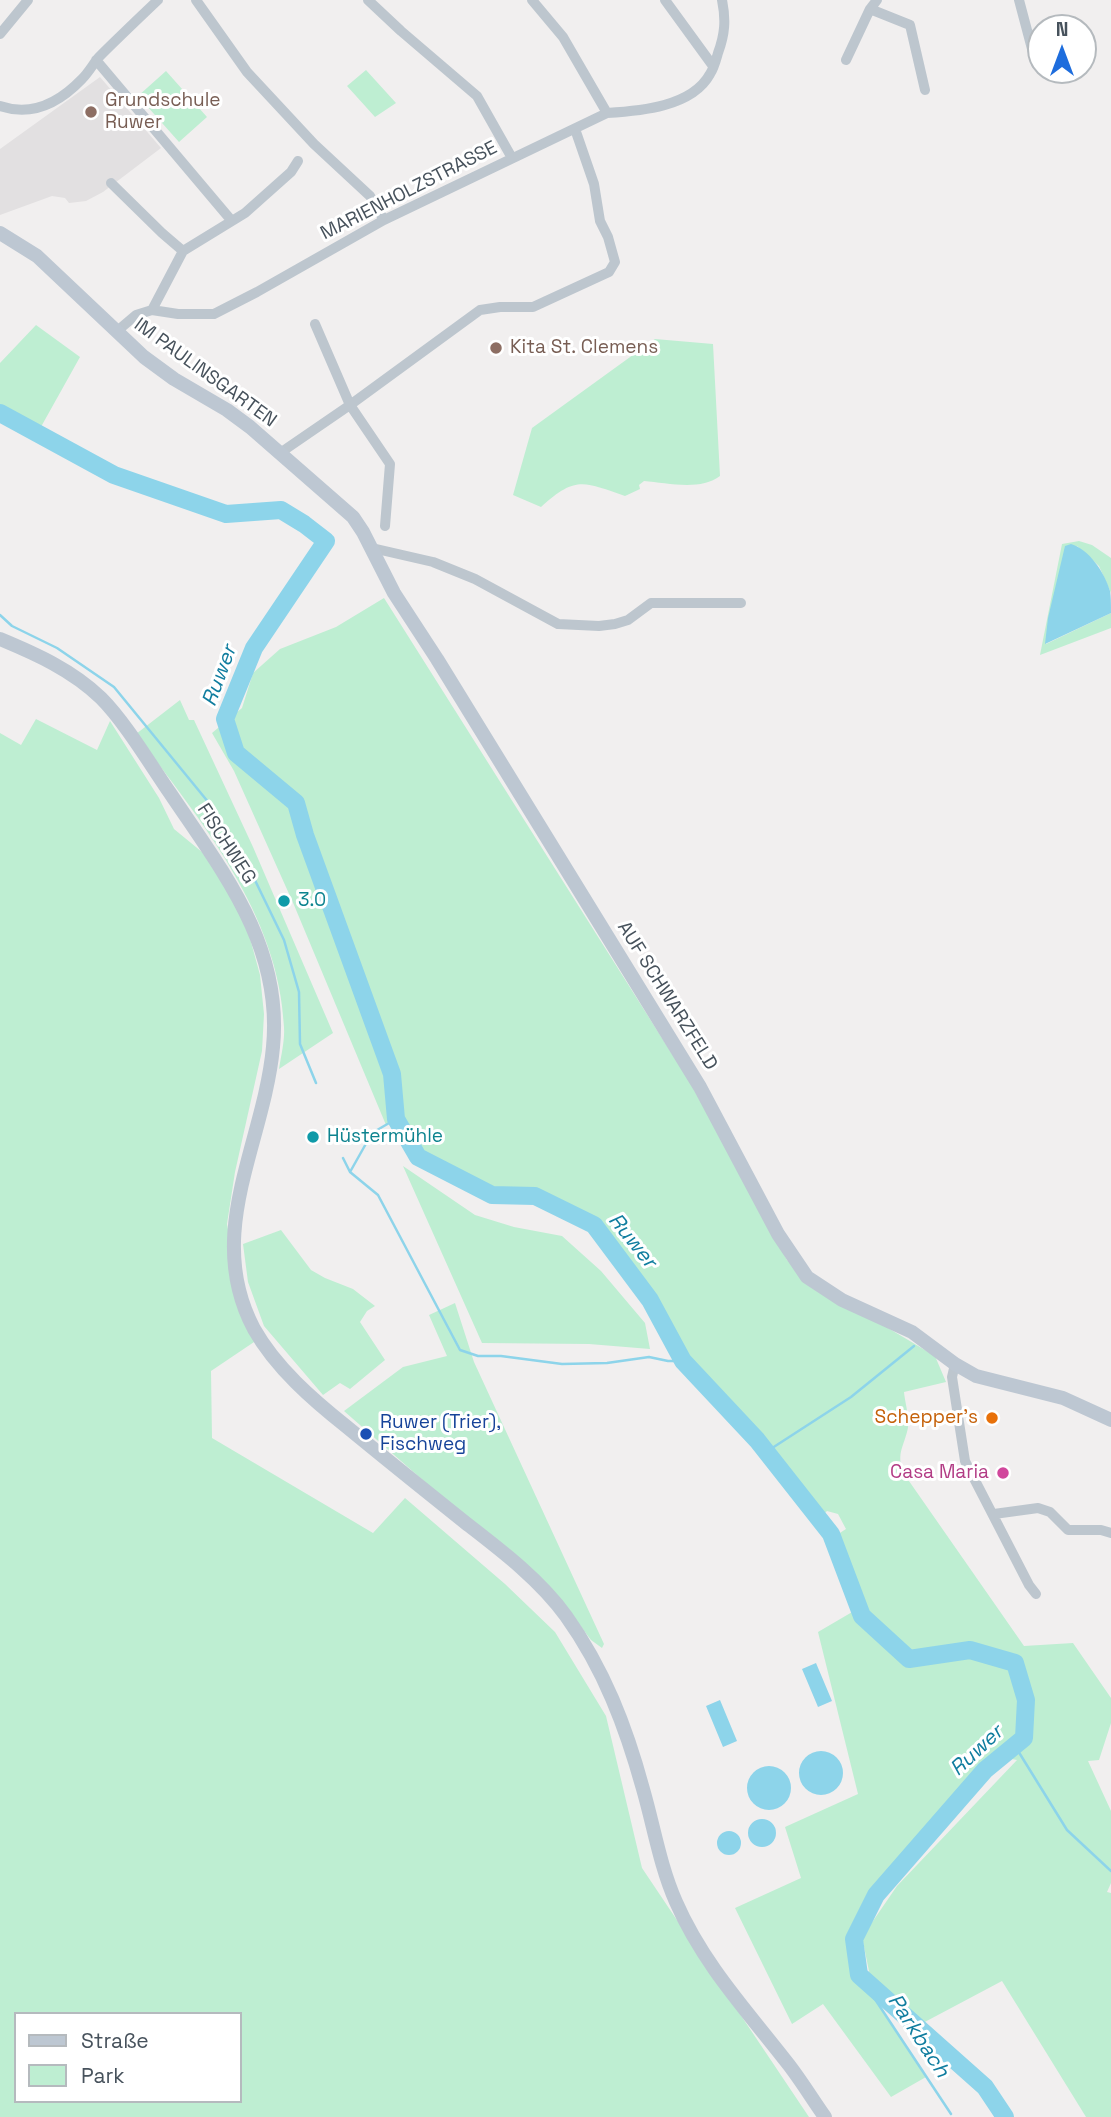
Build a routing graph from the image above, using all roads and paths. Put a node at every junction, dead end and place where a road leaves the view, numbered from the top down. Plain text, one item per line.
1 (28, 0) edge
2 (158, 0) edge
3 (196, 0) edge
4 (368, 0) edge
5 (532, 0) edge
6 (665, 0) edge
7 (722, 0) edge
8 (1018, 0) edge
9 (874, 4) edge
10 (1027, 32) edge
11 (0, 34) edge
12 (96, 60) junction
13 (846, 60) dead end
14 (713, 66) junction
15 (925, 90) dead end
16 (0, 106) edge
17 (607, 113) junction
18 (575, 129) junction
19 (512, 158) junction
20 (298, 161) dead end
21 (111, 183) dead end
22 (232, 220) junction
23 (384, 220) junction
24 (0, 233) edge
25 (183, 251) junction
26 (152, 310) junction
27 (315, 324) dead end
28 (116, 332) junction
29 (350, 405) junction
30 (280, 453) junction
31 (385, 526) dead end
32 (372, 548) junction
33 (394, 593) joint
34 (741, 603) dead end
35 (0, 639) edge
36 (955, 1364) junction
37 (1111, 1420) edge
38 (994, 1514) junction
39 (1111, 1533) edge
40 (1036, 1594) dead end
41 (825, 2117) edge

1 - 11 street
2 - 12 street
3 - 23 street
4 - 19 street
5 - 17 street
6 - 14 street
7 - 14 street, MARIENHOLZSTRASSE
8 - 10 street
9 - 13 street
9 - 15 street
12 - 16 street
12 - 22 street
14 - 17 street, MARIENHOLZSTRASSE
17 - 18 street, MARIENHOLZSTRASSE
18 - 19 street, MARIENHOLZSTRASSE
18 - 29 street
19 - 23 street, MARIENHOLZSTRASSE
20 - 22 street
21 - 25 street
22 - 25 street
23 - 26 street, MARIENHOLZSTRASSE
24 - 28 main road, IM PAULINSGARTEN
25 - 26 street
26 - 28 street
27 - 29 street
28 - 30 main road, IM PAULINSGARTEN
29 - 30 street
29 - 31 street
30 - 32 main road, IM PAULINSGARTEN
32 - 33 main road, IM PAULINSGARTEN
32 - 34 street
33 - 36 main road, AUF SCHWARZFELD
35 - 41 main road, FISCHWEG
36 - 37 main road, AUF SCHWARZFELD
36 - 38 street
38 - 39 street
38 - 40 street

